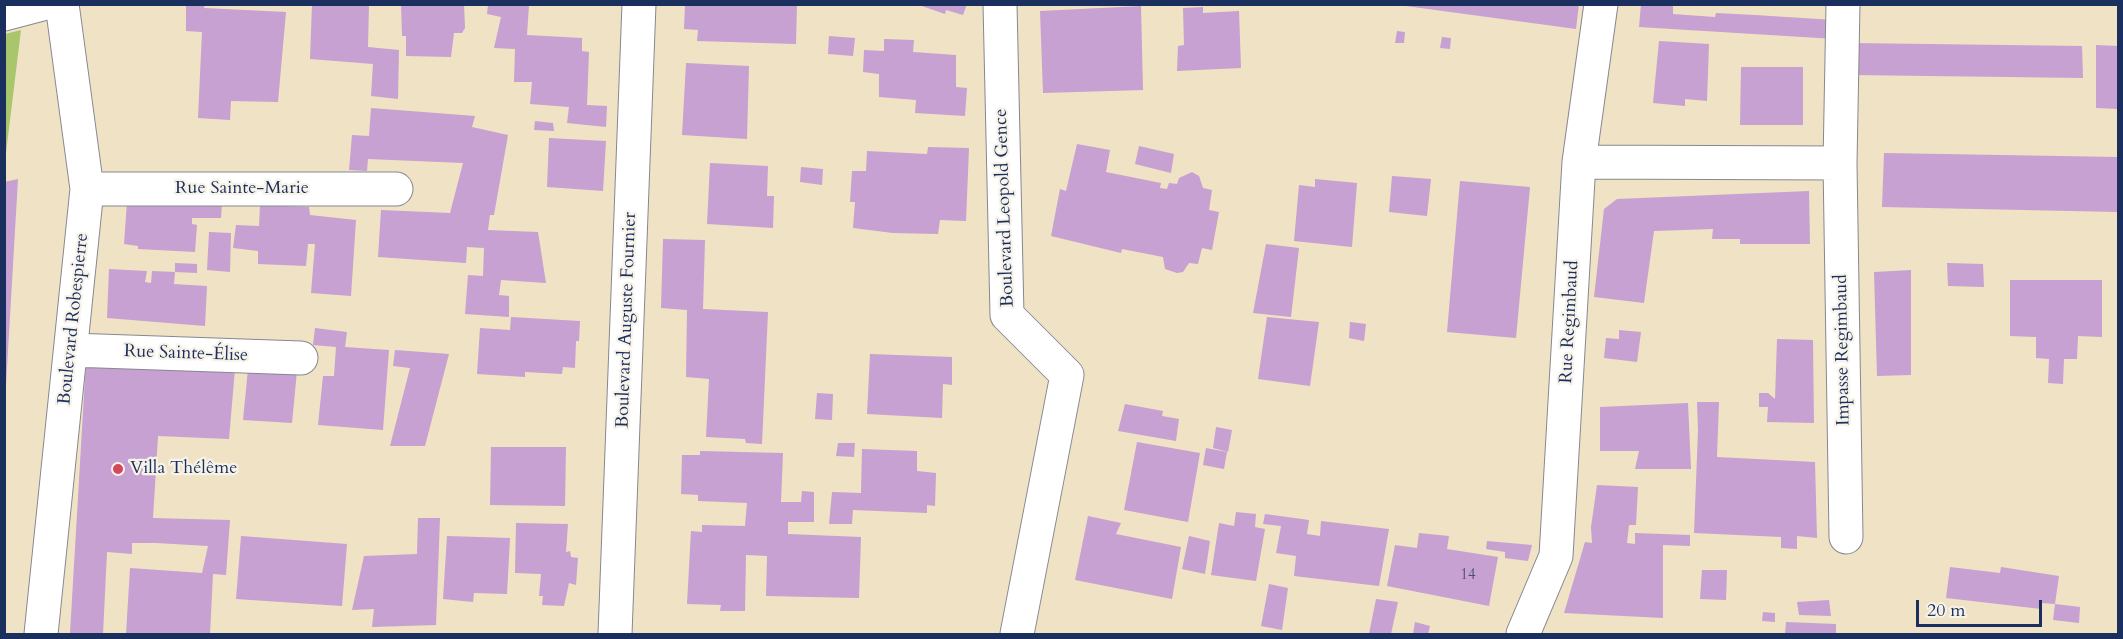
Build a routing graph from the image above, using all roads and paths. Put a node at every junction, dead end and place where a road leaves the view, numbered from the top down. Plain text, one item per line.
1 (42, 4) edge
2 (62, 4) edge
3 (639, 4) edge
4 (1000, 4) edge
5 (1602, 4) edge
6 (1843, 4) edge
7 (4, 14) edge
8 (1579, 162) junction
9 (1840, 163) junction
10 (87, 189) junction
11 (396, 189) dead end
12 (71, 350) junction
13 (301, 358) dead end
14 (1846, 537) dead end
15 (41, 634) edge
16 (615, 634) edge
17 (1017, 634) edge
18 (1523, 634) edge

1 - 7 street
2 - 10 street, Boulevard Robespierre
3 - 16 street, Boulevard Auguste Fournier
4 - 17 street, Boulevard Leopold Gence
5 - 8 street, Rue Regimbaud
6 - 9 street, Impasse Regimbaud
8 - 9 street
8 - 18 street, Rue Regimbaud
9 - 14 street, Impasse Regimbaud
10 - 11 street, Rue Sainte-Marie
10 - 12 street, Boulevard Robespierre
12 - 13 street, Rue Sainte-Élise
12 - 15 street, Boulevard Robespierre

